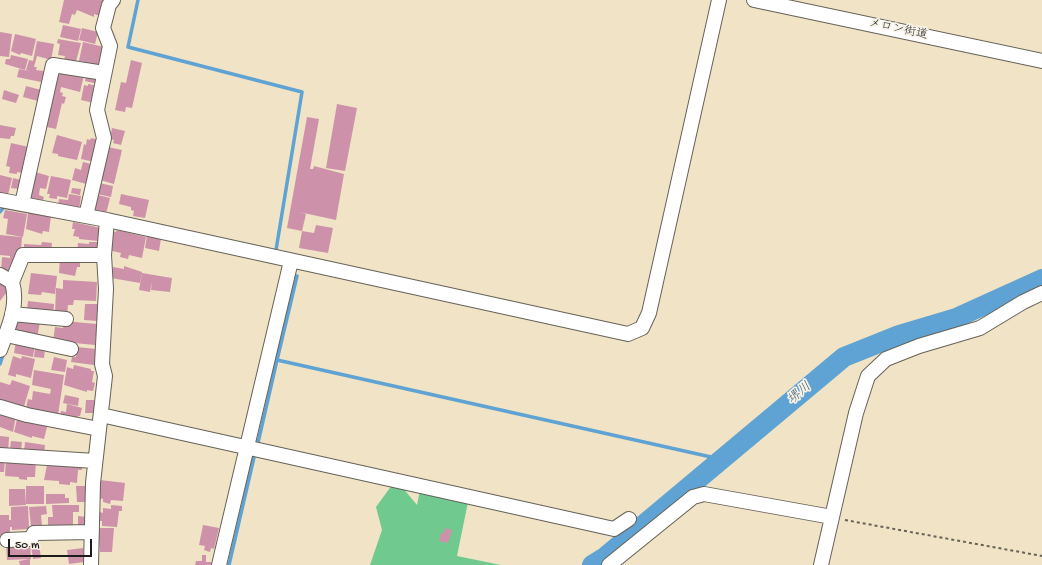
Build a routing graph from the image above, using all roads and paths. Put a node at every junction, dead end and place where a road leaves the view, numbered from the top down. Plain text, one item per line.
1 (113, 0) edge
2 (719, 0) edge
3 (754, 0) edge
4 (1042, 61) edge
5 (104, 73) junction
6 (0, 200) edge
7 (22, 204) junction
8 (86, 216) junction
9 (107, 220) junction
10 (104, 255) junction
11 (291, 261) junction
12 (6, 279) edge
13 (1042, 293) edge
14 (8, 317) edge
15 (66, 319) dead end
16 (6, 335) junction
17 (71, 349) dead end
18 (0, 350) edge
19 (0, 407) edge
20 (101, 415) junction
21 (99, 429) junction
22 (246, 446) junction
23 (0, 454) edge
24 (95, 462) junction
25 (832, 518) junction
26 (629, 519) dead end
27 (92, 532) junction
28 (7, 540) dead end
29 (1042, 556) edge
30 (91, 565) edge
31 (218, 565) edge
32 (609, 565) edge
33 (821, 565) edge

1 - 5 street
2 - 11 street
3 - 4 street, メロン街道
5 - 7 street
5 - 8 street
6 - 7 street
7 - 8 street
8 - 9 street
9 - 10 street
9 - 11 street
10 - 12 street
10 - 20 street
11 - 22 street
12 - 14 street
13 - 25 street
14 - 15 street
14 - 16 street
16 - 17 street
16 - 18 street
19 - 21 street
20 - 21 street
20 - 22 street
21 - 24 street
22 - 26 street
22 - 31 street
23 - 24 street
24 - 27 street
25 - 29 path
25 - 32 street
25 - 33 street
27 - 28 street
27 - 30 street

